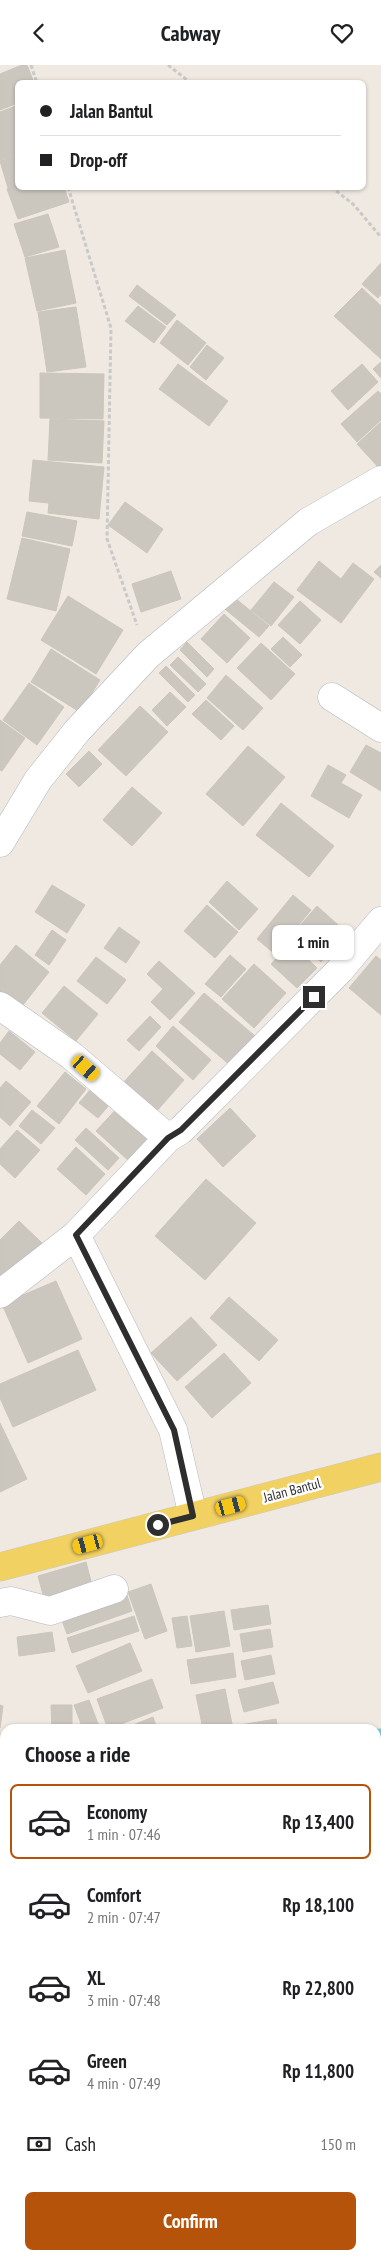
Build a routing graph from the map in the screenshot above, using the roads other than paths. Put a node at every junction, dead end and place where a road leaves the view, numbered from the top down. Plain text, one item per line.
1 (381, 480) edge
2 (332, 697) dead end
3 (381, 728) edge
4 (0, 843) edge
5 (381, 921) edge
6 (0, 1006) edge
7 (168, 1138) junction
8 (76, 1235) junction
9 (0, 1294) edge
10 (381, 1467) edge
11 (193, 1516) junction
12 (0, 1567) edge
13 (114, 1589) dead end
14 (0, 1603) edge

1 - 4 street
2 - 3 street
5 - 7 street
6 - 7 street
7 - 8 street
8 - 9 street
8 - 11 street
10 - 11 main road, Jalan Bantul
11 - 12 main road, Jalan Bantul
13 - 14 street

